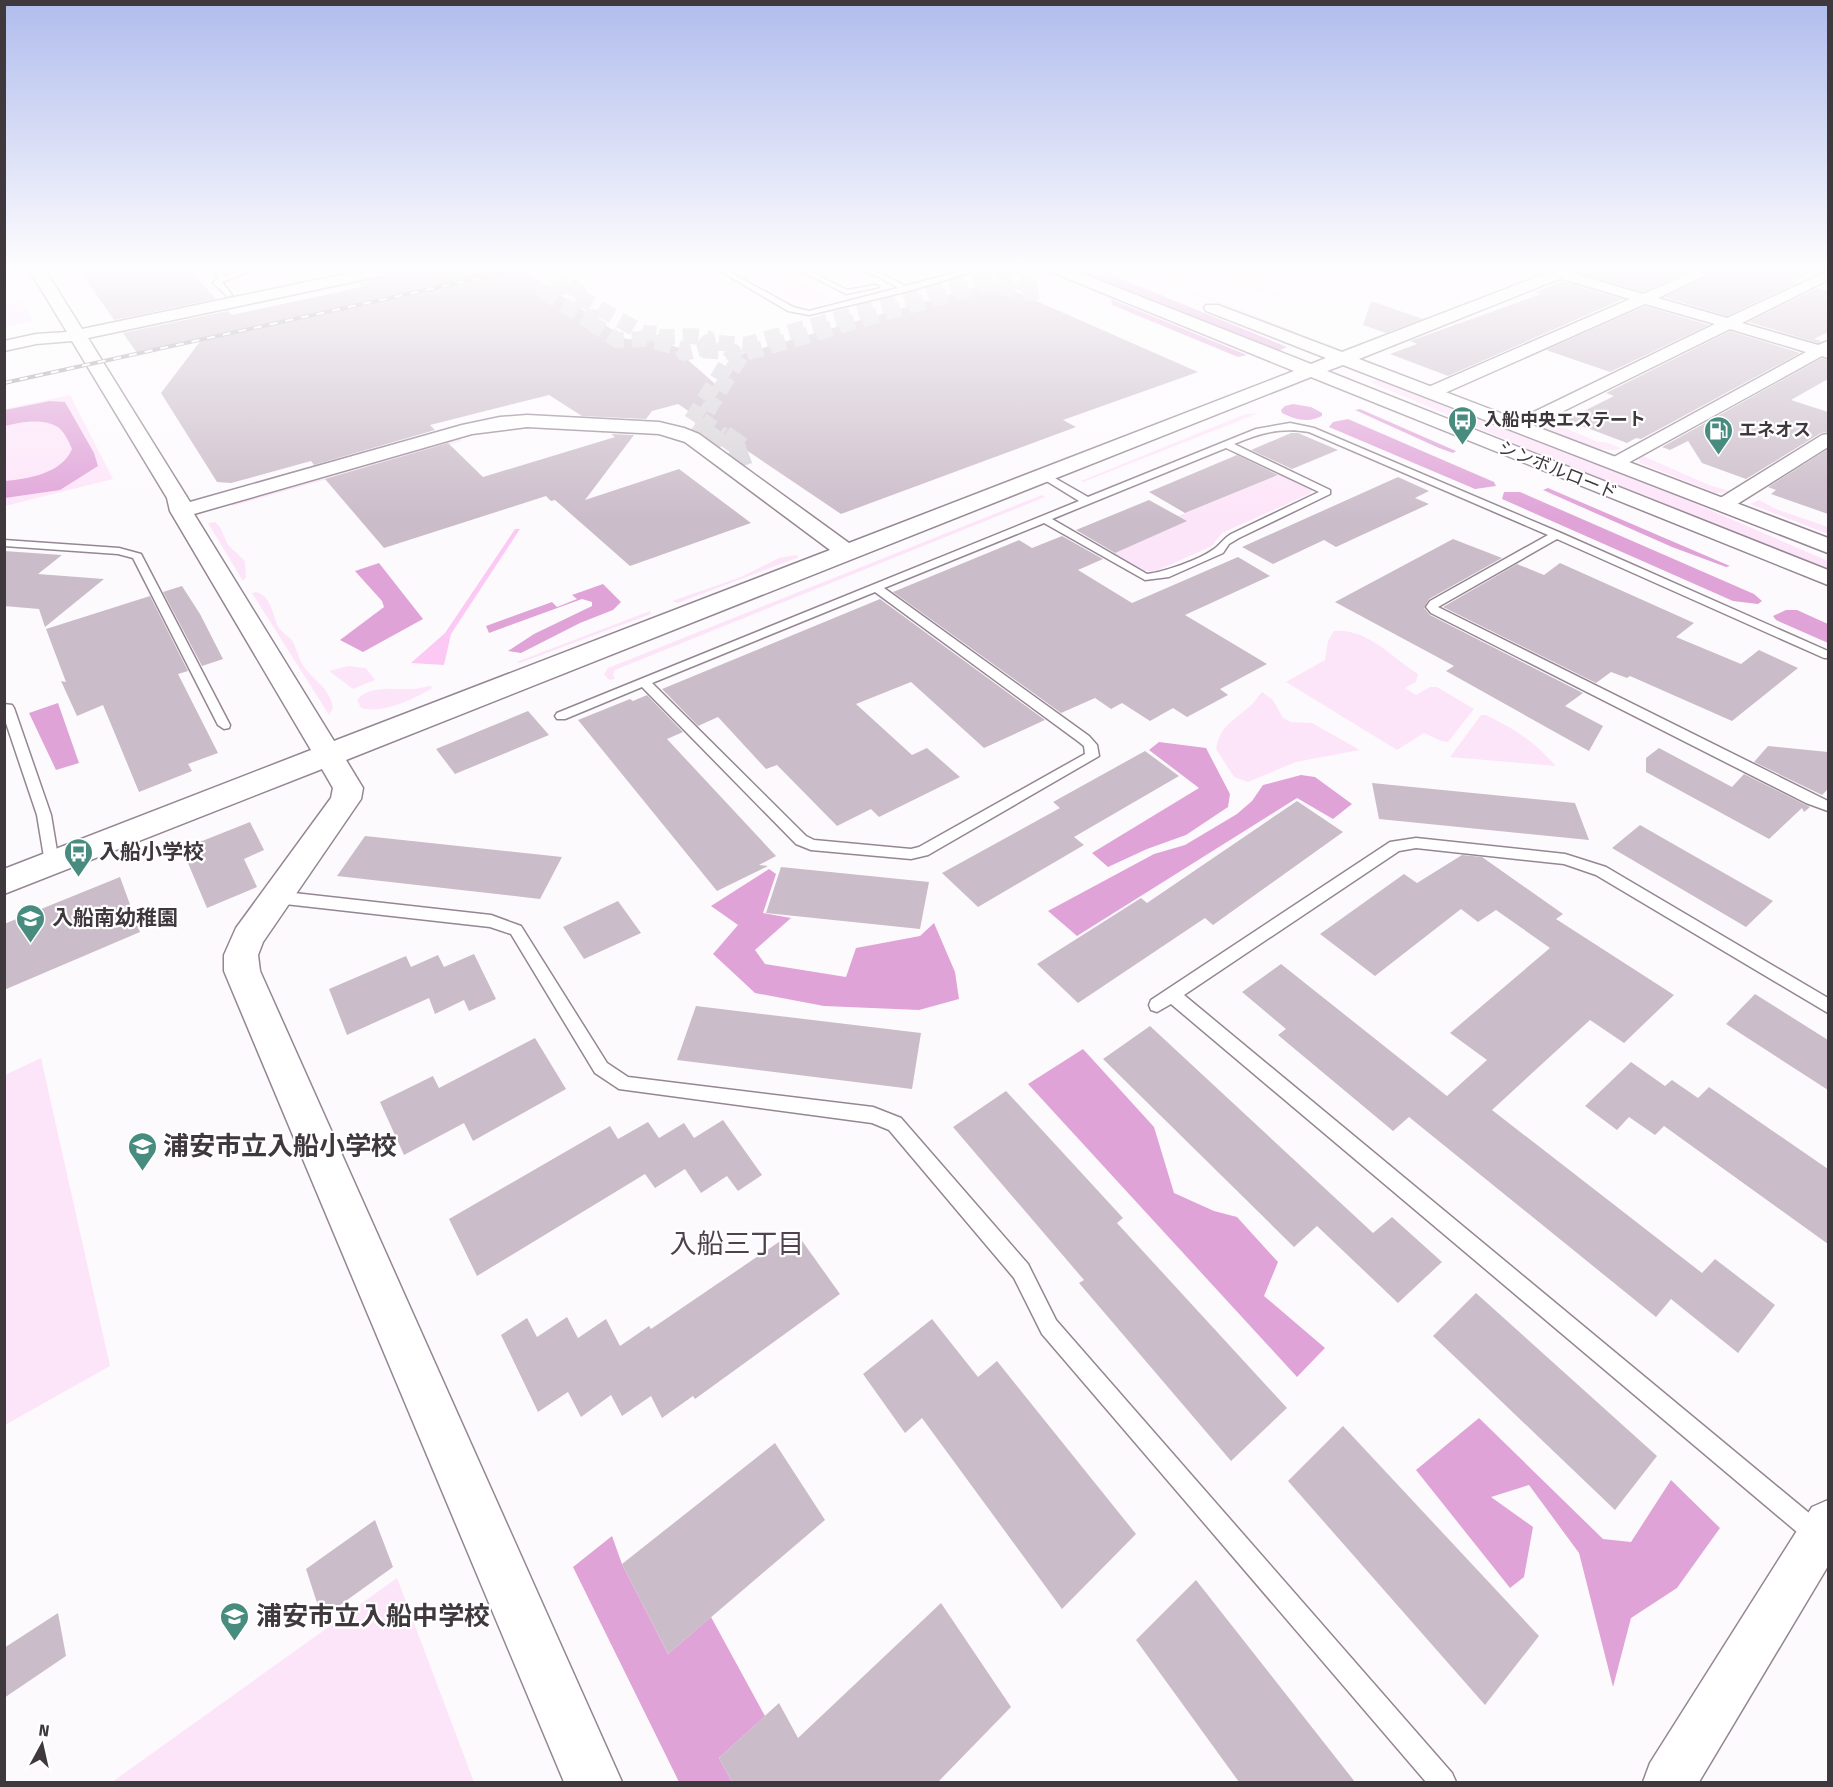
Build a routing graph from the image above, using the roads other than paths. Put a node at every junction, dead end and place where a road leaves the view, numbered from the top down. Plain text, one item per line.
1 (88, 351) edge
2 (1262, 351) edge
3 (1326, 351) edge
4 (1360, 351) edge
5 (1525, 351) edge
6 (1670, 351) edge
7 (1823, 351) edge
8 (1343, 358) junction
9 (1311, 371) junction
10 (1432, 393) junction
11 (1519, 426) junction
12 (1828, 439) edge
13 (1226, 444) junction
14 (1617, 463) junction
15 (1043, 475) junction
16 (1088, 501) junction
17 (1724, 504) junction
18 (181, 511) junction
19 (1043, 518) junction
20 (1557, 535) junction
21 (4, 543) edge
22 (1828, 546) edge
23 (847, 552) junction
24 (1828, 578) edge
25 (876, 587) junction
26 (1828, 655) edge
27 (644, 682) junction
28 (4, 708) edge
29 (561, 716) dead end
30 (224, 725) dead end
31 (329, 754) junction
32 (1828, 806) edge
33 (52, 863) junction
34 (4, 882) edge
35 (276, 897) junction
36 (1828, 1006) edge
37 (1824, 1530) edge
38 (593, 1782) edge
39 (1443, 1782) edge
40 (1669, 1782) edge

1 - 18 street
2 - 9 street, シンボルロード
3 - 8 street, シンボルロード
4 - 8 street
5 - 10 street
6 - 11 street
7 - 14 street
8 - 9 street
8 - 10 street, シンボルロード
9 - 15 street
9 - 24 street, シンボルロード
10 - 11 street, シンボルロード
11 - 14 street, シンボルロード
12 - 17 street
13 - 16 lane
13 - 19 lane
13 - 20 lane
14 - 17 street, シンボルロード
15 - 16 lane
15 - 23 street
16 - 19 lane
17 - 22 street, シンボルロード
18 - 23 street
18 - 31 street
19 - 25 lane
20 - 26 lane
20 - 32 lane
21 - 30 lane
23 - 31 street
25 - 27 lane
25 - 27 lane
27 - 29 lane
28 - 33 lane
31 - 33 street
31 - 35 street
33 - 34 street
35 - 38 street
35 - 39 lane
36 - 37 lane
37 - 40 street

